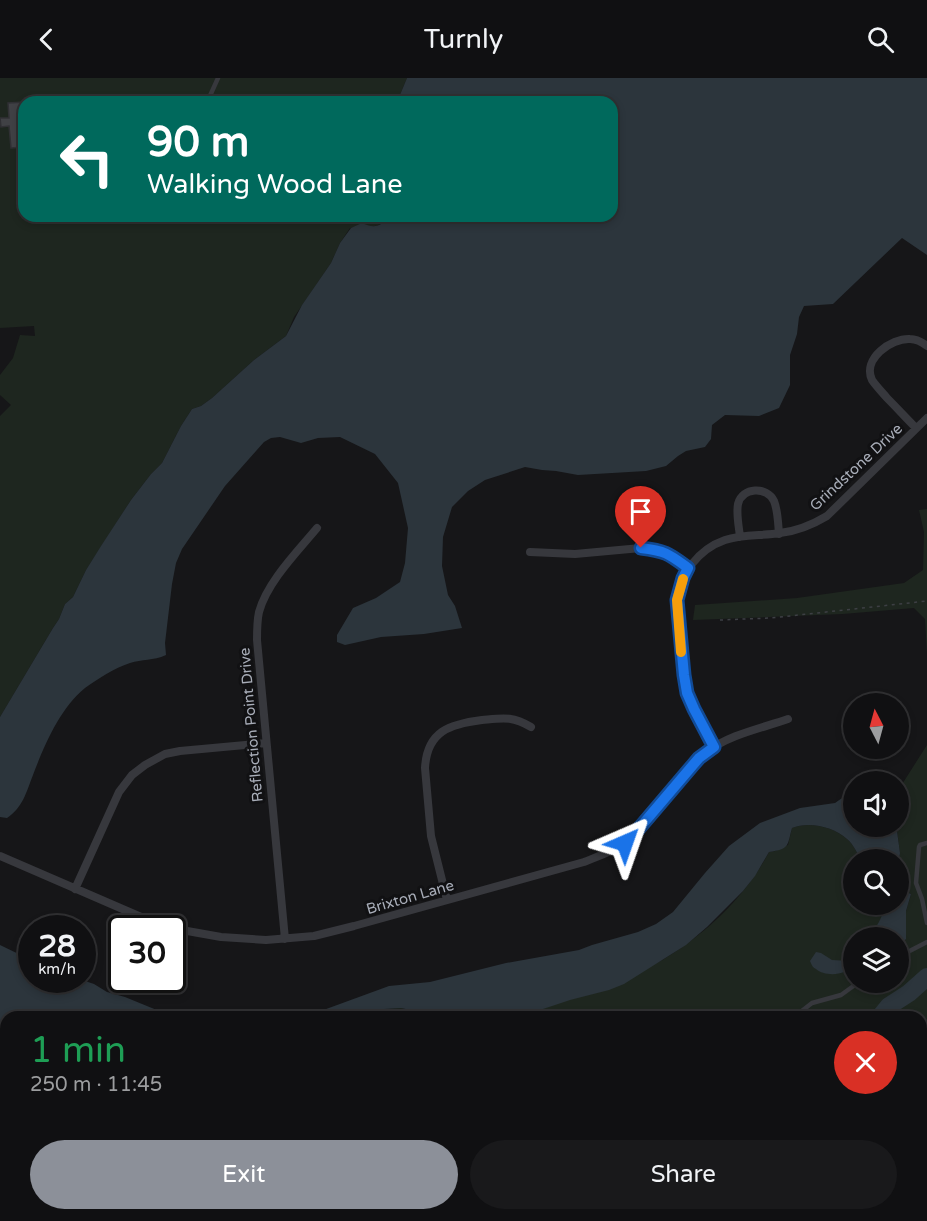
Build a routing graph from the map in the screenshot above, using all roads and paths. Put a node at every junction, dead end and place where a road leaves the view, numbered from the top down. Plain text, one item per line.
1 (218, 78) edge
2 (211, 96) edge
3 (927, 346) edge
4 (927, 418) edge
5 (916, 428) junction
6 (317, 528) dead end
7 (779, 534) junction
8 (740, 537) junction
9 (530, 552) dead end
10 (688, 568) junction
11 (927, 601) edge
12 (720, 620) dead end
13 (788, 719) dead end
14 (531, 727) dead end
15 (266, 743) junction
16 (714, 747) junction
17 (927, 843) edge
18 (0, 856) edge
19 (75, 889) junction
20 (447, 900) junction
21 (927, 923) edge
22 (285, 939) junction
23 (927, 942) edge
24 (909, 951) edge
25 (844, 993) edge
26 (802, 1011) edge

1 - 2 lane
3 - 5 street, Grindstone Drive
4 - 5 street, Grindstone Drive
5 - 7 street, Grindstone Drive
6 - 15 street, Reflection Point Drive
7 - 8 street, Grindstone Drive
7 - 8 street
8 - 10 street, Grindstone Drive
9 - 10 street
10 - 16 street
11 - 12 path
13 - 16 street, Brixton Lane
14 - 20 street
15 - 19 street
15 - 22 street, Reflection Point Drive
16 - 20 street, Brixton Lane
17 - 21 lane
18 - 19 street, Brixton Lane
19 - 22 street, Brixton Lane
20 - 22 street, Brixton Lane
23 - 24 lane
25 - 26 lane

